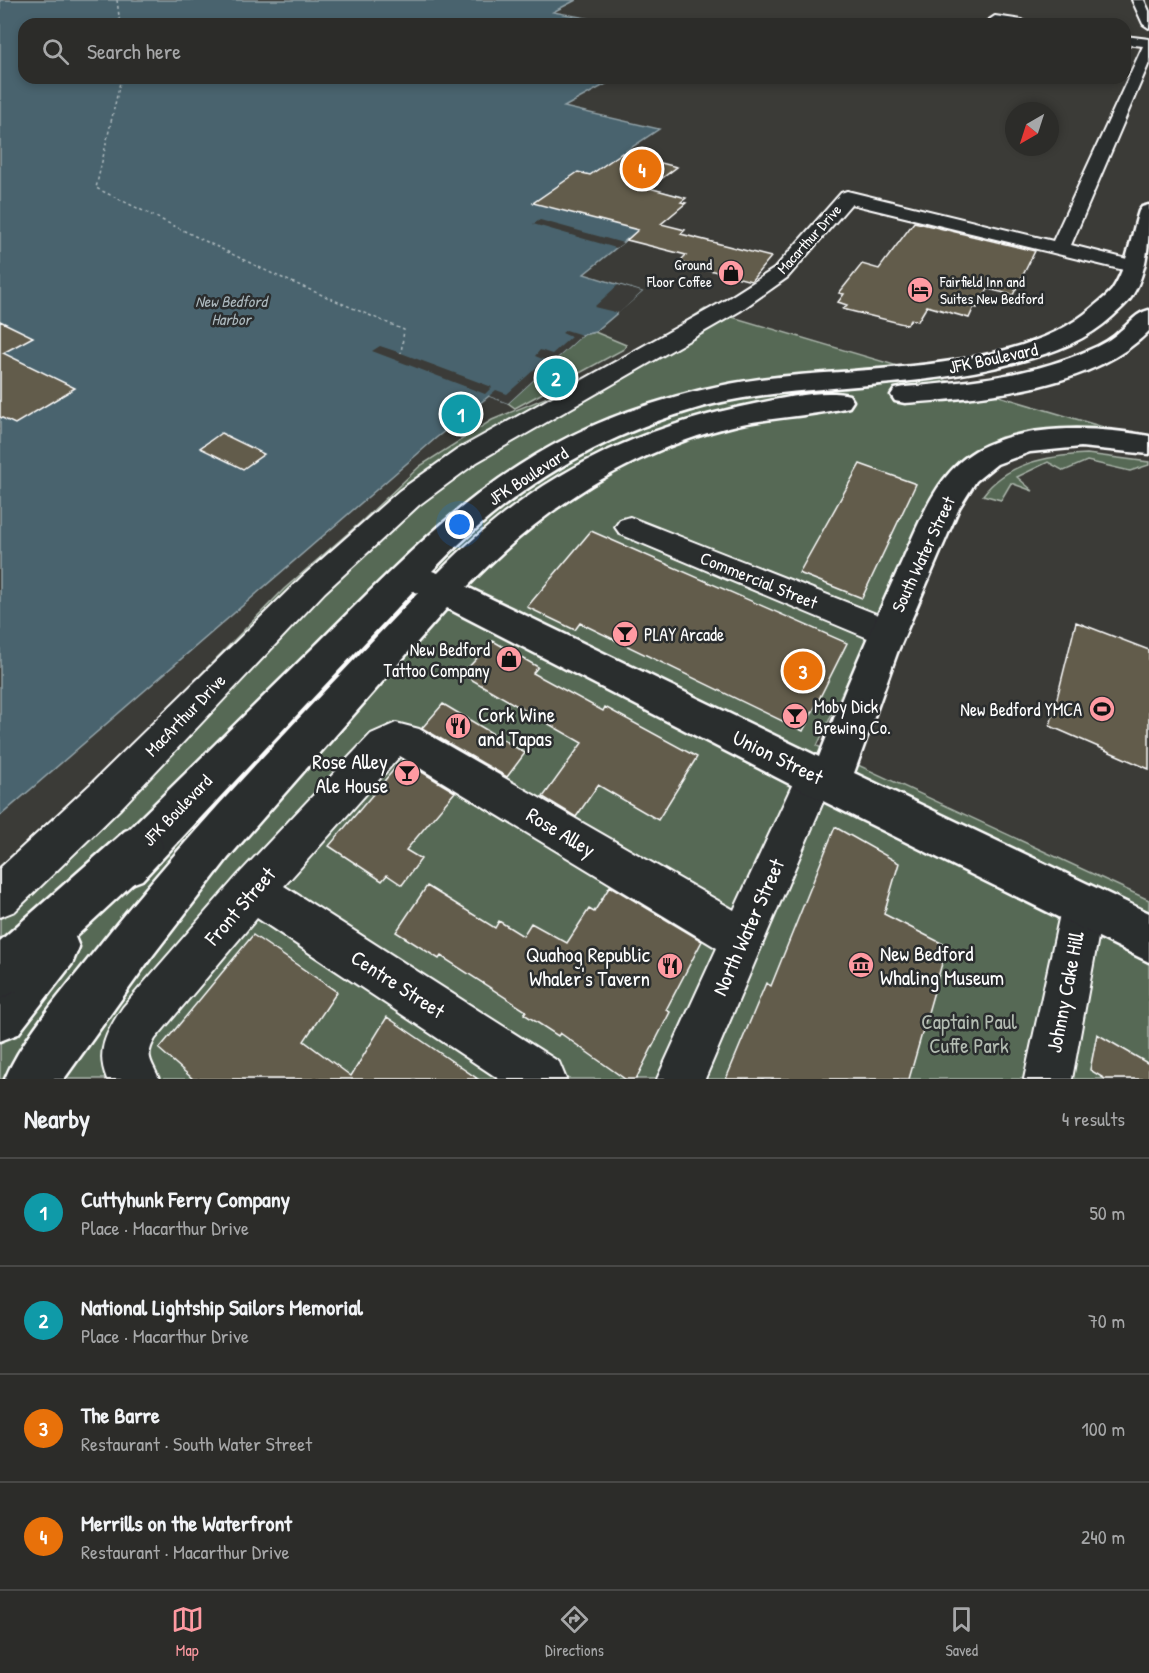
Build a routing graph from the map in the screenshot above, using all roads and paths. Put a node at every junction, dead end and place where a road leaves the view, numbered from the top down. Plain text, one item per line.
1 (1138, 0) edge
2 (1149, 24) edge
3 (1131, 41) edge
4 (1149, 45) edge
5 (1149, 211) edge
6 (1060, 248) junction
7 (1141, 268) edge
8 (1149, 317) edge
9 (1149, 445) edge
10 (630, 528) dead end
11 (369, 533) joint
12 (426, 582) junction
13 (887, 632) junction
14 (379, 751) joint
15 (823, 779) junction
16 (141, 846) junction
17 (253, 890) junction
18 (0, 896) edge
19 (1083, 905) junction
20 (1149, 938) edge
21 (743, 939) junction
22 (0, 974) edge
23 (0, 1016) edge
24 (130, 1075) edge
25 (32, 1079) edge
26 (542, 1079) edge
27 (681, 1079) edge
28 (1048, 1079) edge

1 - 2 street
3 - 4 street
4 - 6 street
5 - 7 main road, JFK Boulevard
6 - 7 street
6 - 11 street, Macarthur Drive
7 - 12 main road, JFK Boulevard
8 - 12 main road, JFK Boulevard
9 - 13 main road, South Water Street
10 - 13 street, Commercial Street
11 - 18 street, MacArthur Drive
12 - 15 main road, Union Street
12 - 16 main road, JFK Boulevard
12 - 25 main road, JFK Boulevard
13 - 15 main road, South Water Street
14 - 17 street, Front Street
14 - 21 street, Rose Alley
15 - 19 main road, Union Street
15 - 21 street, North Water Street
16 - 22 main road
16 - 23 main road, JFK Boulevard
17 - 24 street, Front Street
17 - 26 street, Centre Street
19 - 20 main road, Union Street
19 - 28 street, Johnny Cake Hill
21 - 27 street, North Water Street

